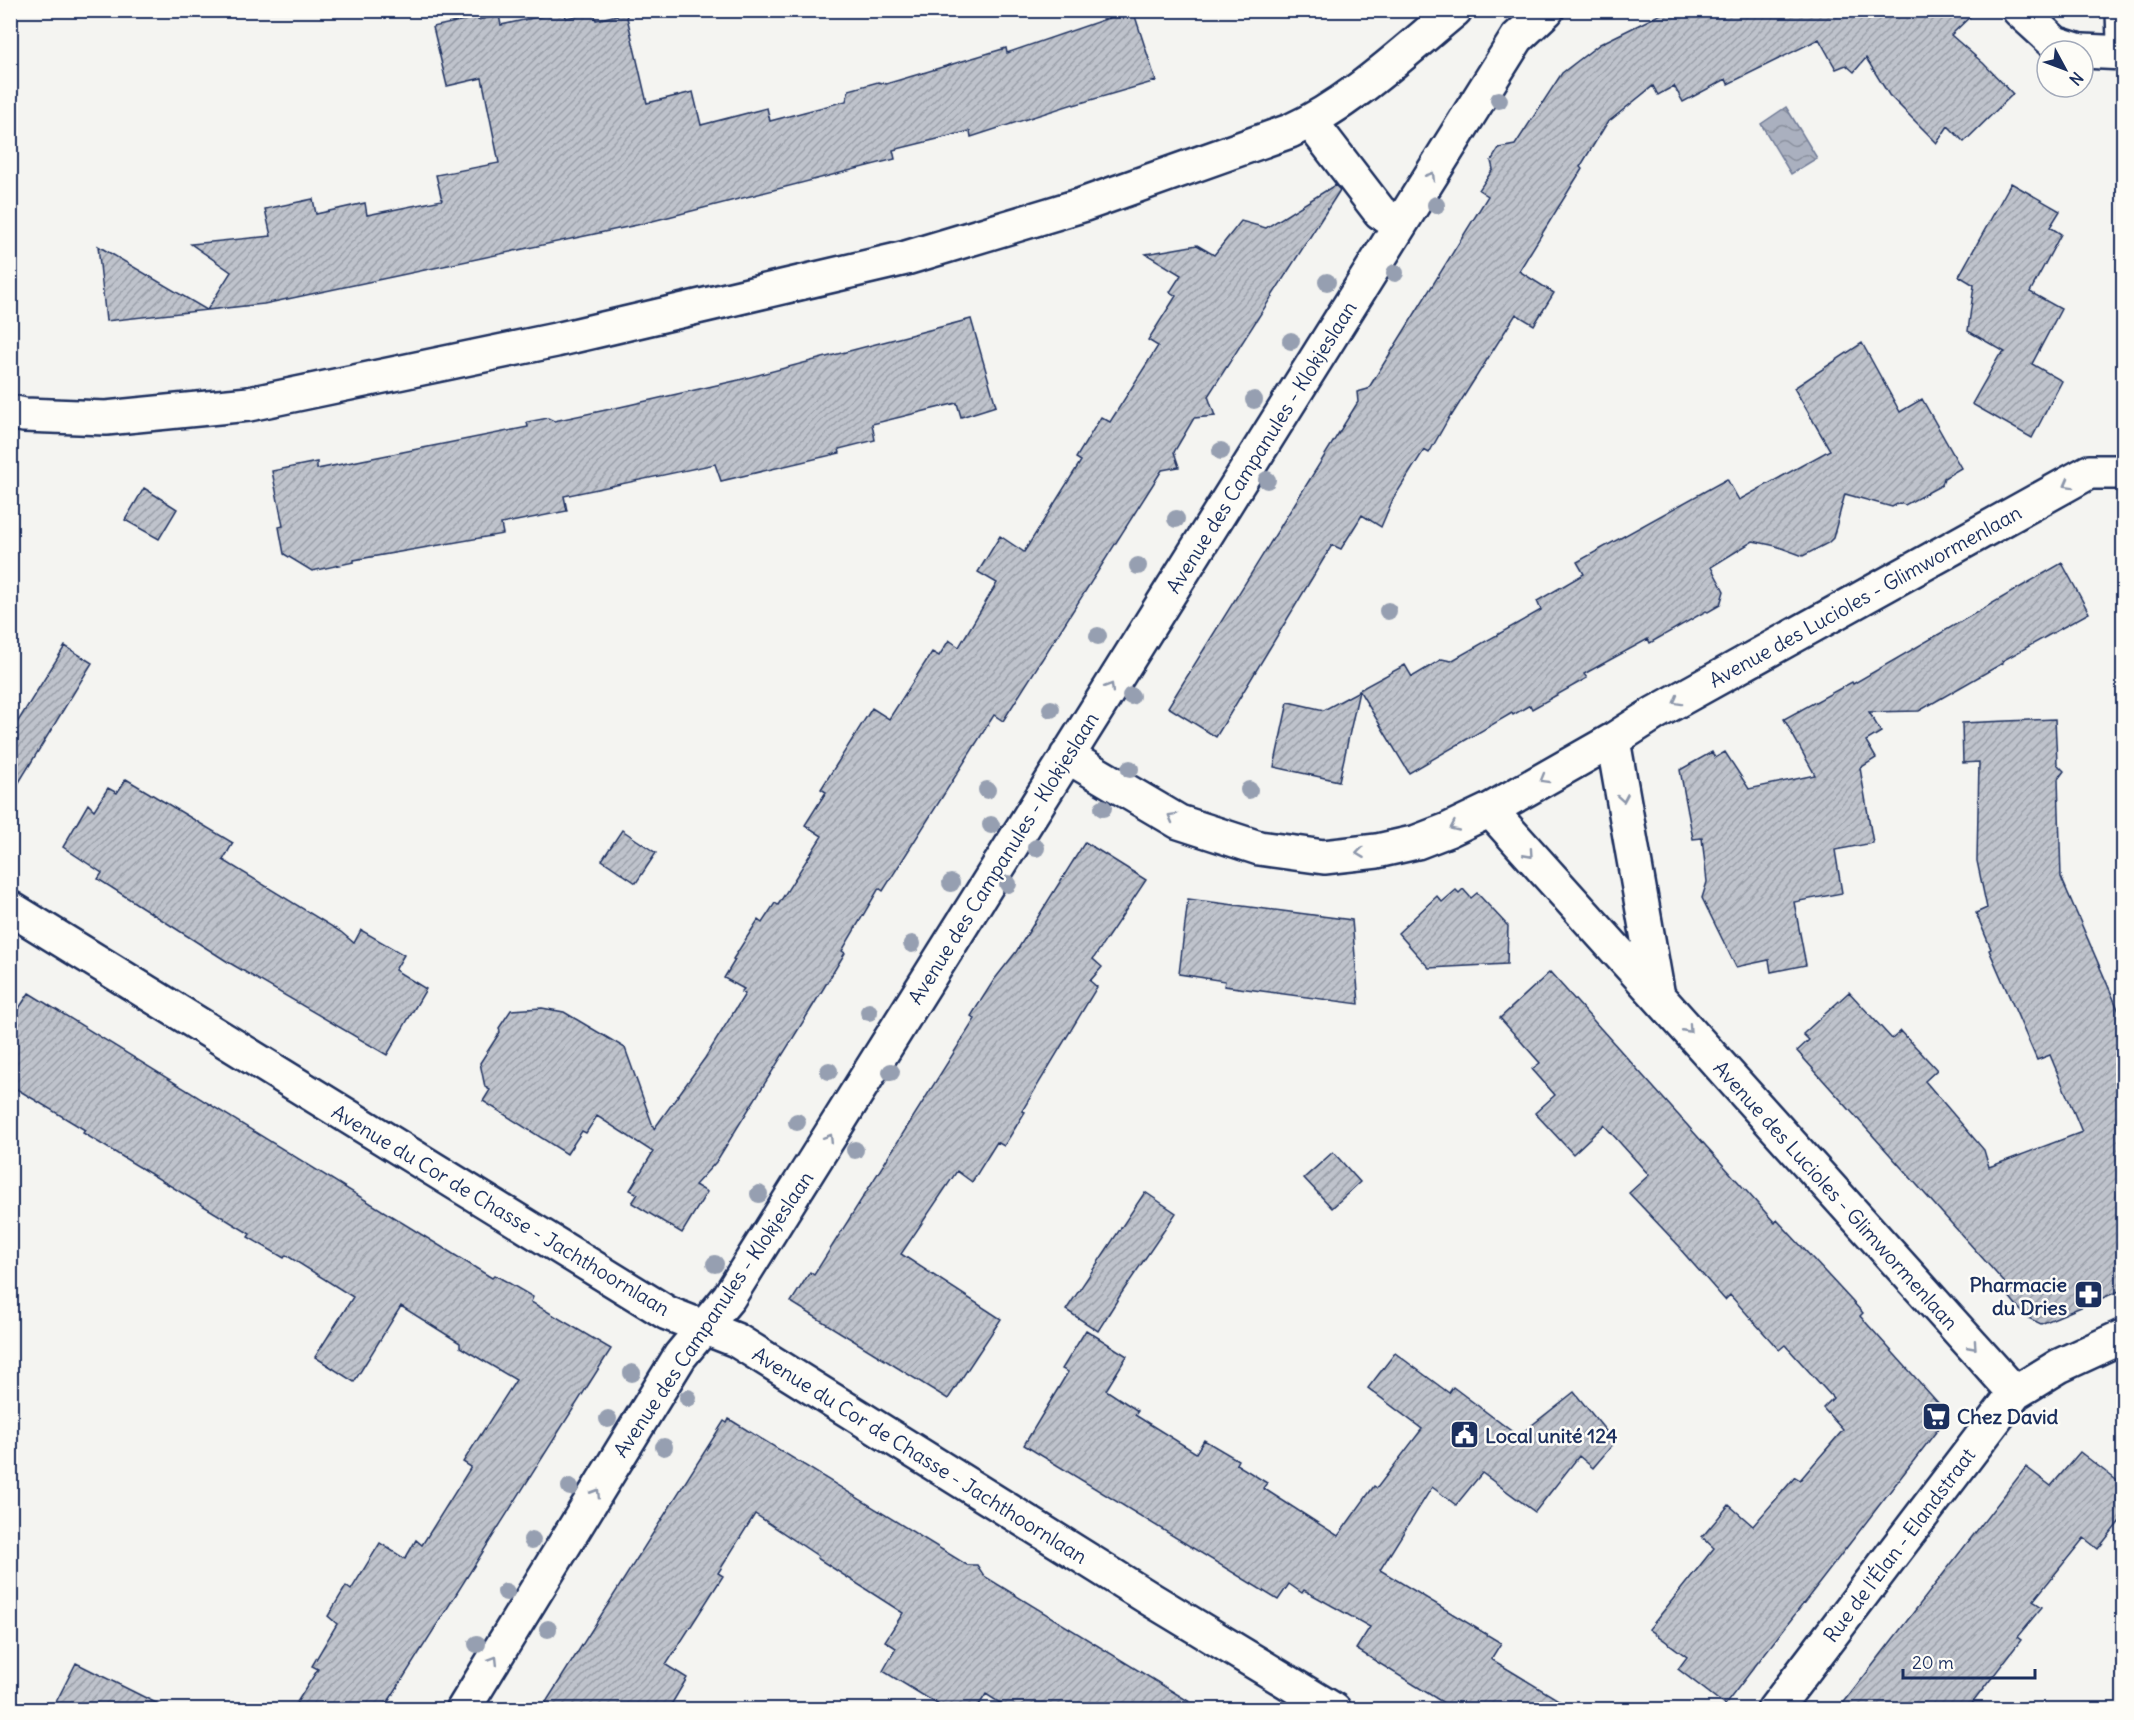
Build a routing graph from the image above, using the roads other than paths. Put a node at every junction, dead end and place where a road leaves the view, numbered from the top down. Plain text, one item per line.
1 (1455, 10) edge
2 (1547, 10) edge
3 (2019, 10) edge
4 (2123, 10) edge
5 (2051, 39) edge
6 (2124, 42) edge
7 (2095, 52) edge
8 (2124, 53) edge
9 (1311, 122) junction
10 (1400, 225) junction
11 (10, 412) edge
12 (2124, 472) edge
13 (1613, 740) junction
14 (1067, 756) junction
15 (1490, 810) junction
16 (10, 908) edge
17 (1658, 996) junction
18 (703, 1327) junction
19 (2124, 1336) edge
20 (2015, 1393) junction
21 (463, 1710) edge
22 (1334, 1710) edge
23 (1774, 1710) edge

1 - 9 street
10 -> 2 street, Avenue des Campanules - Klokjeslaan
3 - 5 street
4 - 6 street
7 - 8 street
9 - 10 street
9 - 11 street
14 -> 10 street, Avenue des Campanules - Klokjeslaan
12 -> 13 street, Avenue des Lucioles - Glimwormenlaan
13 -> 15 street, Avenue des Lucioles - Glimwormenlaan
13 -> 17 street
15 -> 14 street
18 -> 14 street, Avenue des Campanules - Klokjeslaan
15 -> 17 street, Avenue des Lucioles - Glimwormenlaan
16 - 18 street, Avenue du Cor de Chasse - Jachthoornlaan
17 -> 20 street, Avenue des Lucioles - Glimwormenlaan
21 -> 18 street, Avenue des Campanules - Klokjeslaan
18 - 22 street, Avenue du Cor de Chasse - Jachthoornlaan
19 - 20 street, Rue de l'Élan - Elandstraat
20 - 23 street, Rue de l'Élan - Elandstraat

